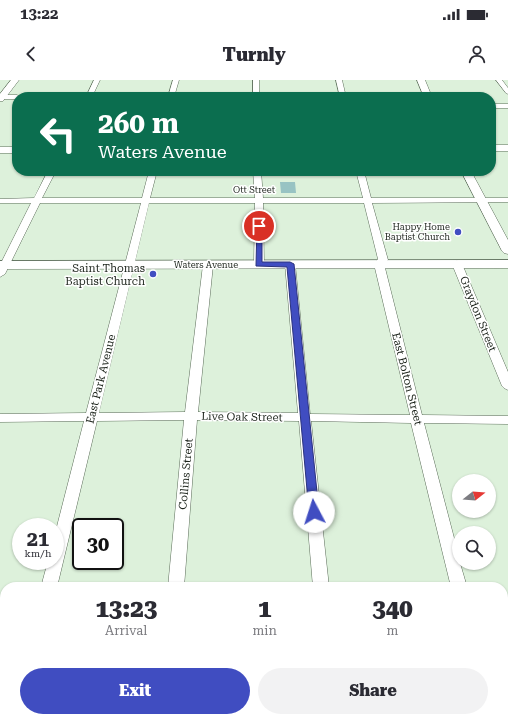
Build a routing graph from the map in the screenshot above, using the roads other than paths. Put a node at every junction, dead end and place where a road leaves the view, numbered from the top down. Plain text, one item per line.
1 (15, 80) edge
2 (97, 80) edge
3 (176, 80) edge
4 (256, 80) edge
5 (338, 80) edge
6 (421, 80) edge
7 (498, 80) edge
8 (91, 92) edge
9 (172, 92) edge
10 (256, 92) edge
11 (342, 92) edge
12 (426, 92) edge
13 (508, 92) edge
14 (12, 97) edge
15 (1, 98) edge
16 (496, 106) edge
17 (508, 106) edge
18 (496, 148) edge
19 (508, 148) edge
20 (0, 150) edge
21 (12, 150) edge
22 (49, 176) edge
23 (152, 176) edge
24 (257, 176) edge
25 (361, 176) edge
26 (469, 176) edge
27 (37, 200) junction
28 (146, 200) junction
29 (259, 200) junction
30 (368, 200) junction
31 (482, 200) junction
32 (508, 200) edge
33 (0, 201) edge
34 (508, 251) edge
35 (259, 264) junction
36 (290, 264) junction
37 (379, 264) junction
38 (457, 264) junction
39 (508, 264) edge
40 (129, 265) junction
41 (208, 265) junction
42 (1, 268) edge
43 (508, 386) edge
44 (191, 416) junction
45 (0, 418) edge
46 (91, 418) junction
47 (306, 418) junction
48 (417, 418) junction
49 (508, 420) edge
50 (50, 582) edge
51 (176, 582) edge
52 (321, 582) edge
53 (458, 582) edge

1 - 15 main road
2 - 8 street
3 - 9 street
4 - 10 street
5 - 11 street
6 - 12 main road
7 - 13 street
14 - 15 street
16 - 17 street
18 - 19 main road
20 - 21 main road
22 - 27 street
23 - 28 street, East Park Avenue
24 - 29 street
25 - 30 street, East Bolton Street
26 - 31 main road
27 - 28 street, Ott Street
27 - 33 street, Ott Street
27 - 42 street
28 - 29 street, Ott Street
28 - 40 street, East Park Avenue
29 - 30 street, Ott Street
29 - 35 street
30 - 31 street, Ott Street
30 - 37 street, East Bolton Street
31 - 32 street, Ott Street
31 - 34 main road
35 - 36 main road, Waters Avenue
35 - 41 main road, Waters Avenue
36 - 37 main road, Waters Avenue
36 - 47 street
37 - 38 main road, Waters Avenue
37 - 48 street, East Bolton Street
38 - 39 main road, Waters Avenue
38 - 43 street, Graydon Street
40 - 41 main road, Waters Avenue
40 - 42 main road, Waters Avenue
40 - 46 street, East Park Avenue
41 - 44 street, Collins Street
44 - 46 street, Live Oak Street
44 - 47 street, Live Oak Street
44 - 51 street, Collins Street
45 - 46 street, Live Oak Street
46 - 50 street, East Park Avenue
47 - 48 street, Live Oak Street
47 - 52 street
48 - 49 street, Live Oak Street
48 - 53 street, East Bolton Street

